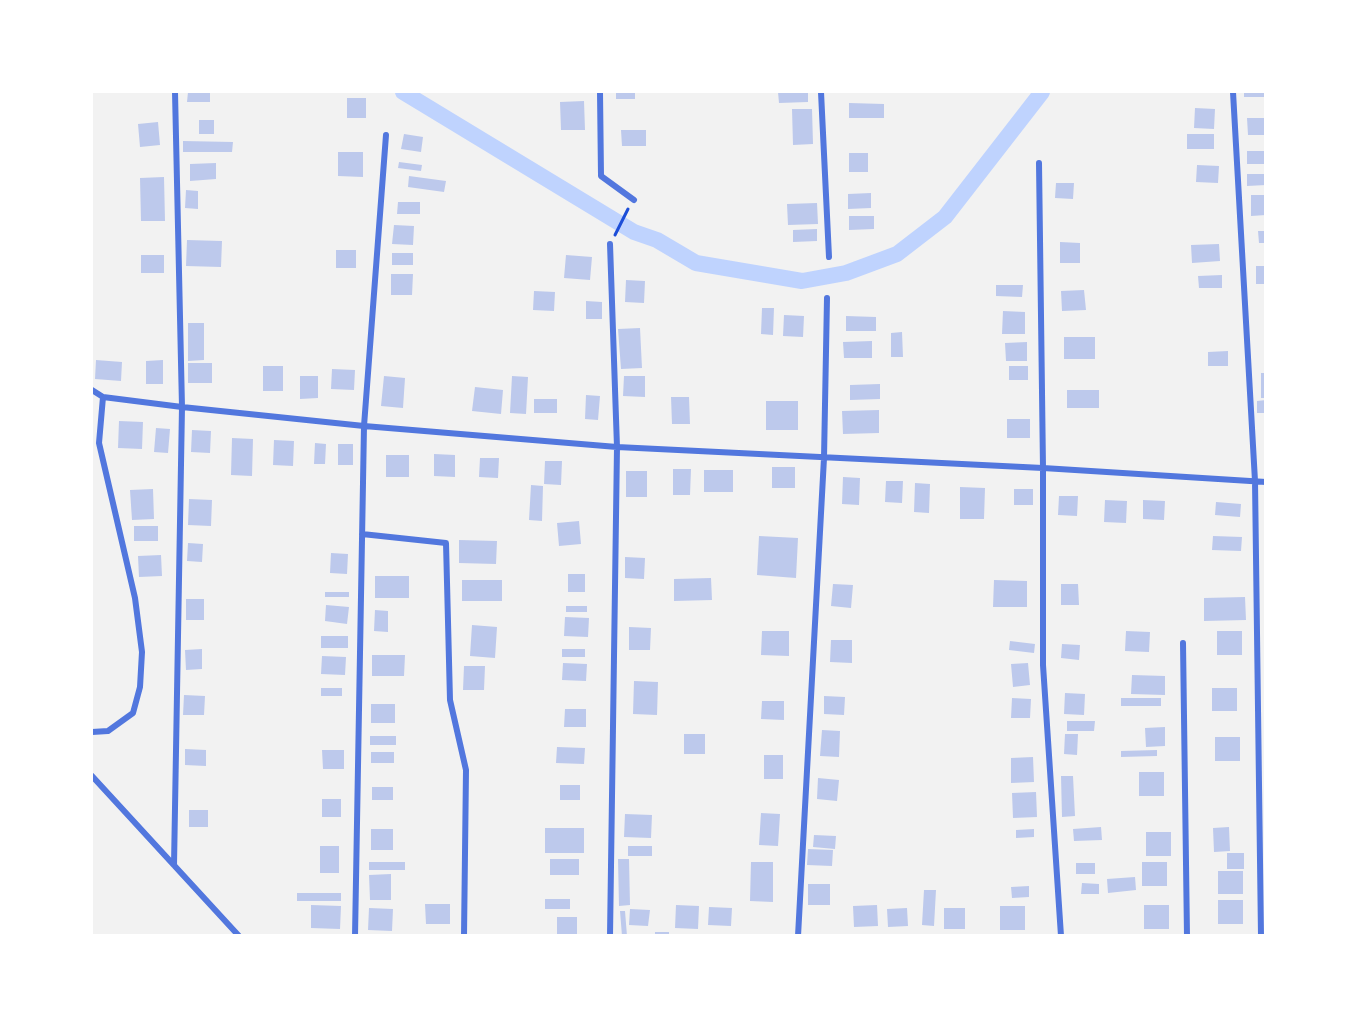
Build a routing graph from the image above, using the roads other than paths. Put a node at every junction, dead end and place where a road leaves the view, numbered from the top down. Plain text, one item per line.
1 (175, 92) edge
2 (600, 92) edge
3 (821, 92) edge
4 (1233, 92) edge
5 (386, 135) dead end
6 (1039, 163) dead end
7 (634, 200) road end
8 (610, 243) road end
9 (830, 257) dead end
10 (827, 298) dead end
11 (92, 390) edge
12 (103, 397) junction
13 (182, 407) junction
14 (364, 426) junction
15 (617, 447) junction
16 (824, 458) junction
17 (1044, 468) junction
18 (1255, 481) junction
19 (1266, 482) edge
20 (362, 534) junction
21 (1183, 644) dead end
22 (92, 732) edge
23 (92, 776) edge
24 (174, 865) junction
25 (239, 936) edge
26 (355, 936) edge
27 (464, 936) edge
28 (610, 936) edge
29 (798, 936) edge
30 (1061, 936) edge
31 (1187, 936) edge
32 (1262, 936) edge

1 - 13 street
2 - 7 street
3 - 9 street
4 - 18 street
5 - 14 street
6 - 17 street
8 - 15 street
10 - 16 street
11 - 12 street
12 - 13 street
12 - 22 street
13 - 14 street
13 - 24 street
14 - 15 street
14 - 20 street
15 - 16 street
15 - 28 street
16 - 17 street
16 - 29 street
17 - 18 street
17 - 30 street
18 - 19 street
18 - 32 street
20 - 26 street
20 - 27 street
21 - 31 street
23 - 24 street
24 - 25 street

